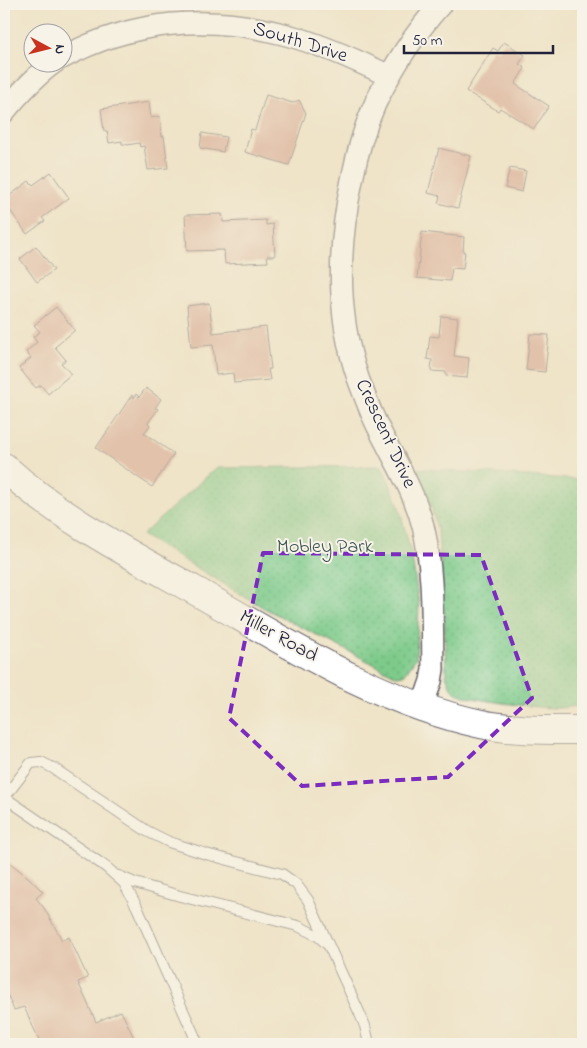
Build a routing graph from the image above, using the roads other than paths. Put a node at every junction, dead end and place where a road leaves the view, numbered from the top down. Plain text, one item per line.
1 (441, 4) edge
2 (72, 53) edge
3 (42, 72) edge
4 (390, 76) junction
5 (4, 112) edge
6 (4, 467) edge
7 (422, 707) junction
8 (583, 730) edge
9 (4, 797) edge
10 (116, 875) junction
11 (331, 949) junction
12 (198, 1044) edge
13 (369, 1044) edge

1 - 4 street, Crescent Drive
2 - 4 street, South Drive
3 - 5 street
4 - 7 street, Crescent Drive
6 - 7 main road, Miller Road
7 - 8 main road, Miller Road
9 - 10 lane
9 - 11 lane
10 - 11 lane
10 - 12 lane
11 - 13 lane

